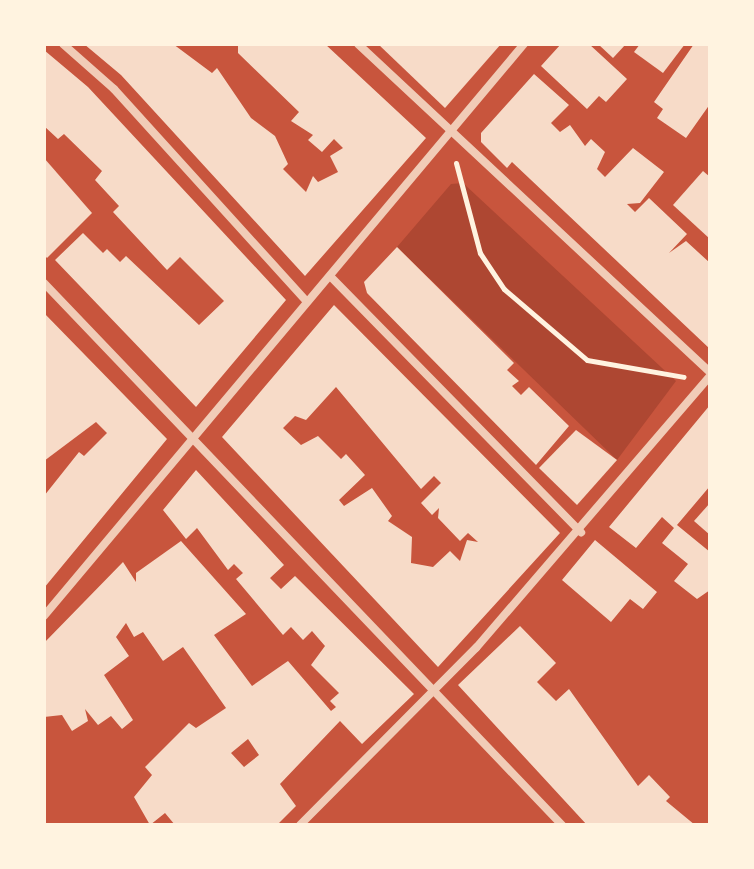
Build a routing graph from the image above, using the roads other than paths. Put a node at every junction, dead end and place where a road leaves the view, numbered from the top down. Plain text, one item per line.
1 (63, 44) edge
2 (358, 44) edge
3 (524, 44) edge
4 (450, 130) junction
5 (330, 276) junction
6 (44, 283) edge
7 (307, 302) junction
8 (710, 374) edge
9 (196, 436) junction
10 (581, 532) junction
11 (44, 616) edge
12 (434, 688) junction
13 (300, 825) edge
14 (562, 825) edge

1 - 7 street
2 - 4 street
3 - 4 street
4 - 5 street
4 - 8 street
5 - 7 street
5 - 10 street
6 - 9 street
7 - 9 street
8 - 10 street
9 - 11 street
9 - 12 street
10 - 12 street
12 - 13 street
12 - 14 street

